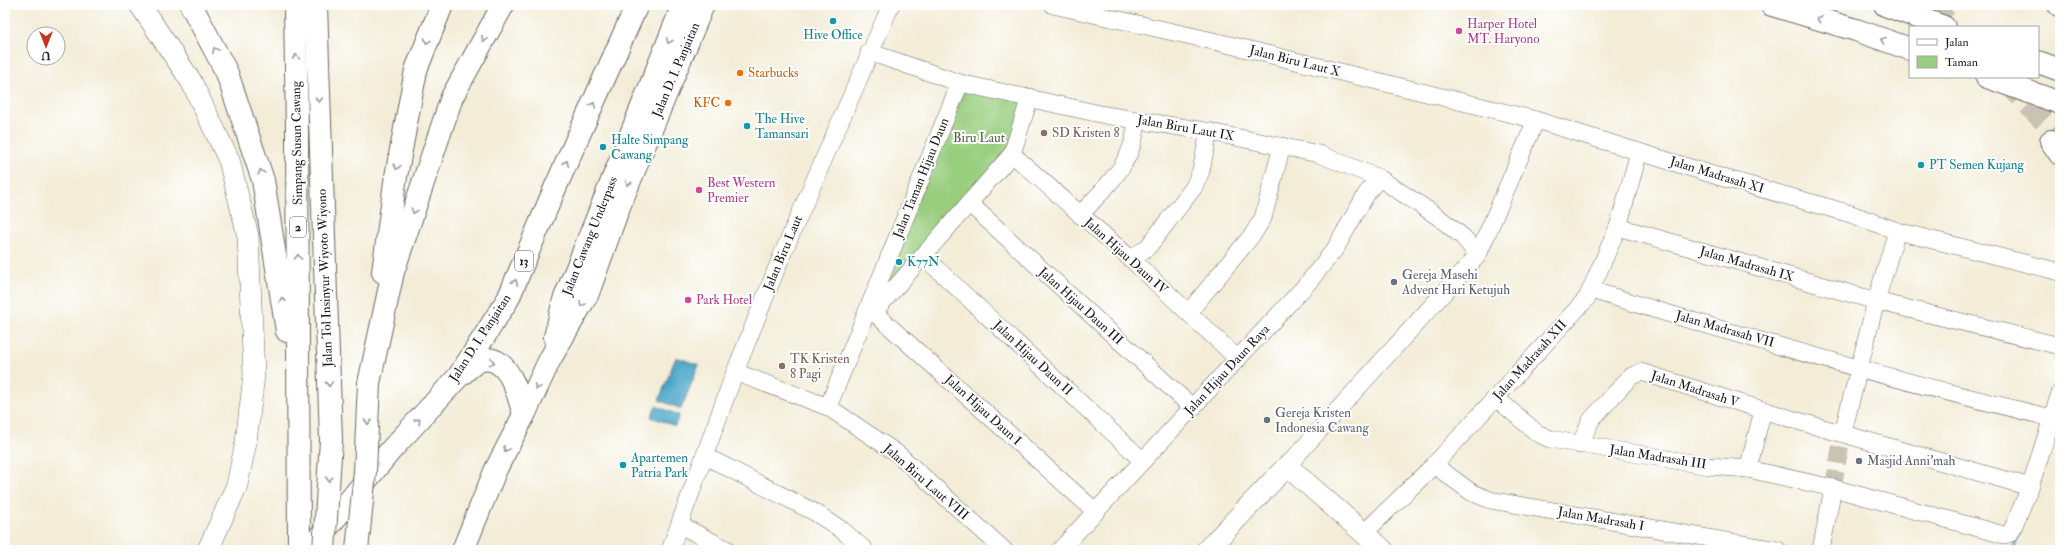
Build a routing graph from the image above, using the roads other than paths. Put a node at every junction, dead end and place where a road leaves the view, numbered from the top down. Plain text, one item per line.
1 (127, 5) edge
2 (140, 5) edge
3 (191, 5) edge
4 (295, 5) edge
5 (316, 5) edge
6 (442, 5) edge
7 (503, 5) edge
8 (638, 5) edge
9 (683, 5) edge
10 (703, 5) edge
11 (891, 5) edge
12 (1054, 5) edge
13 (1772, 5) edge
14 (1885, 5) edge
15 (1941, 26) edge
16 (1909, 49) edge
17 (869, 52) junction
18 (2039, 62) edge
19 (2060, 70) edge
20 (1991, 78) edge
21 (960, 83) junction
22 (1030, 97) junction
23 (2060, 103) edge
24 (202, 105) junction
25 (1137, 120) junction
26 (1536, 120) junction
27 (1209, 131) junction
28 (1282, 146) junction
29 (1639, 152) junction
30 (1012, 154) junction
31 (1379, 178) junction
32 (969, 204) junction
33 (1080, 215) junction
34 (1618, 227) junction
35 (1897, 231) junction
36 (1478, 255) junction
37 (923, 256) junction
38 (1131, 259) junction
39 (2060, 272) edge
40 (1591, 290) junction
41 (1876, 301) junction
42 (871, 310) junction
43 (1188, 313) junction
44 (2060, 346) edge
45 (550, 359) junction
46 (1238, 359) junction
47 (1859, 367) junction
48 (735, 372) junction
49 (459, 376) junction
50 (370, 380) junction
51 (2060, 393) edge
52 (1496, 398) junction
53 (828, 407) junction
54 (1193, 408) junction
55 (1763, 410) junction
56 (524, 415) junction
57 (2052, 418) junction
58 (1843, 432) junction
59 (1580, 445) junction
60 (704, 456) junction
61 (299, 457) junction
62 (1143, 460) junction
63 (1434, 465) junction
64 (1287, 466) junction
65 (1748, 469) junction
66 (2030, 486) junction
67 (1833, 488) junction
68 (1096, 512) junction
69 (680, 525) junction
70 (1364, 533) junction
71 (208, 550) edge
72 (299, 550) edge
73 (309, 550) edge
74 (324, 550) edge
75 (356, 550) edge
76 (463, 550) edge
77 (670, 550) edge
78 (728, 550) edge
79 (865, 550) edge
80 (1004, 550) edge
81 (1060, 550) edge
82 (1207, 550) edge
83 (1383, 550) edge
84 (1778, 550) edge
85 (1821, 550) edge

1 - 24 street
2 - 24 street
61 -> 3 highway
61 -> 4 highway, Simpang Susun Cawang / 2
5 -> 74 highway, Jalan Tol Insinyur Wiyoto Wiyono / 2, bridge
6 -> 50 highway
7 -> 50 highway
49 -> 8 highway, Jalan D. I. Panjaitan / 13
9 -> 45 highway, Jalan Cawang Underpass
10 -> 45 highway, Jalan D. I. Panjaitan
11 - 17 street, Jalan Biru Laut
12 - 26 street, Jalan Biru Laut X
16 -> 13 highway
14 - 15 highway
17 - 21 street, Jalan Biru Laut IX
17 - 48 street, Jalan Biru Laut
18 - 19 highway
20 - 23 highway
21 - 22 street, Jalan Biru Laut IX
21 - 42 street, Jalan Taman Hijau Daun
22 - 25 street, Jalan Biru Laut IX
22 - 30 street, Jalan Taman Hijau Daun
24 - 71 street
25 - 27 street, Jalan Biru Laut IX
25 - 33 street
26 - 29 street, Jalan Madrasah XI
26 - 36 street
27 - 28 street, Jalan Biru Laut IX
27 - 38 street
28 - 31 street, Jalan Biru Laut IX
28 - 43 street
29 - 34 street, Jalan Madrasah XII
29 - 35 street, Jalan Madrasah XI
30 - 32 street, Jalan Taman Hijau Daun
30 - 33 street, Jalan Hijau Daun IV
31 - 36 street, Jalan Biru Laut IX
31 - 46 street, Jalan Hijau Daun Raya
32 - 37 street, Jalan Taman Hijau Daun
32 - 54 street, Jalan Hijau Daun III
33 - 38 street, Jalan Hijau Daun IV
34 - 40 street, Jalan Madrasah XII
34 - 41 street, Jalan Madrasah IX
35 - 39 street, Jalan Madrasah XI
35 - 41 street
36 - 64 street
37 - 42 street, Jalan Taman Hijau Daun
37 - 62 street, Jalan Hijau Daun II
38 - 43 street, Jalan Hijau Daun IV
40 - 47 street, Jalan Madrasah VII
40 - 52 street, Jalan Madrasah XII
41 - 44 street, Jalan Madrasah IX
41 - 47 street
42 - 53 street, Jalan Taman Hijau Daun
42 - 68 street, Jalan Hijau Daun I
43 - 46 street, Jalan Hijau Daun IV
45 -> 56 highway, Jalan D. I. Panjaitan
46 - 54 street, Jalan Hijau Daun Raya
47 - 57 street, Jalan Madrasah VII
47 - 58 street
48 - 53 street, Jalan Biru Laut VIII
48 - 60 street, Jalan Biru Laut
49 -> 56 highway
73 -> 49 highway, Jalan D. I. Panjaitan / 13
50 -> 75 highway, bridge
51 - 57 street
52 - 59 street, Jalan Madrasah III
52 - 63 street, Jalan Madrasah XII
53 - 80 street, Jalan Biru Laut VIII
54 - 62 street, Jalan Hijau Daun Raya
55 - 58 street, Jalan Madrasah V
55 - 59 street, Jalan Madrasah V
55 - 65 street
56 -> 76 highway, Jalan D. I. Panjaitan
57 - 66 street
58 - 66 street, Jalan Madrasah V
59 - 65 street, Jalan Madrasah III
60 - 69 street, Jalan Biru Laut
60 - 79 street
61 - 72 highway, 2
62 - 68 street, Jalan Hijau Daun Raya
63 - 70 street, Jalan Madrasah XII
63 - 84 street, Jalan Madrasah I
64 - 70 street
64 - 82 street
65 - 67 street, Jalan Madrasah III
66 - 67 street, Jalan Madrasah III
67 - 85 street
68 - 81 street, Jalan Hijau Daun Raya
69 - 77 street, Jalan Biru Laut
69 - 78 street
70 - 83 street

